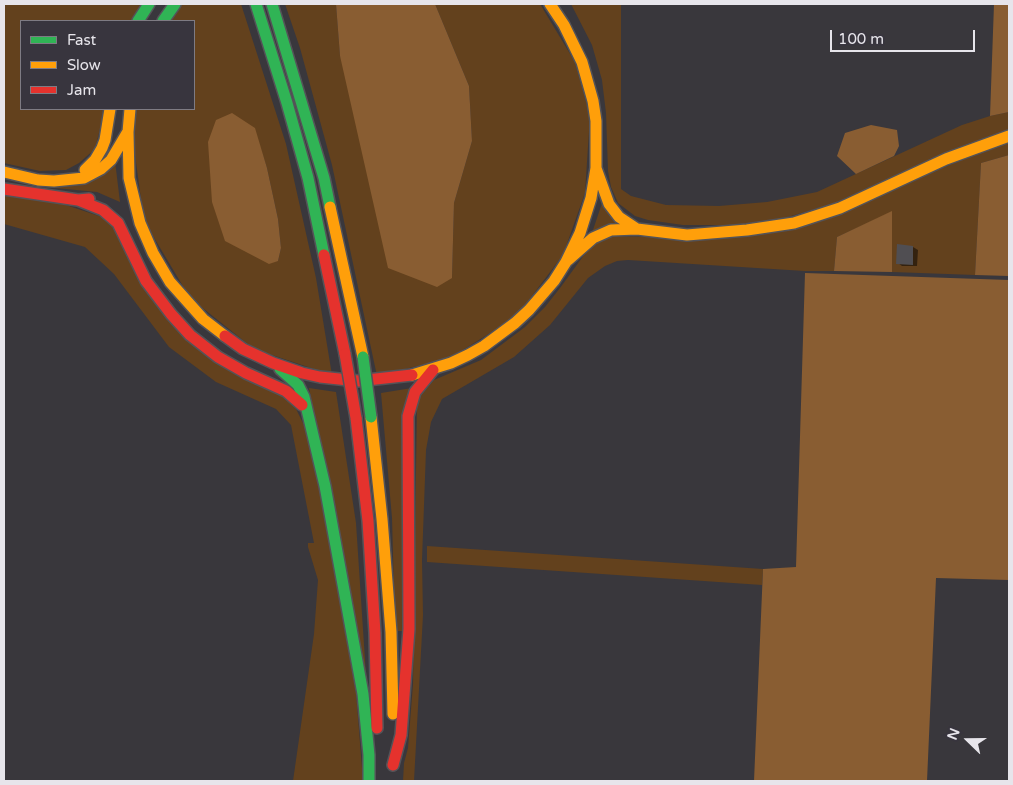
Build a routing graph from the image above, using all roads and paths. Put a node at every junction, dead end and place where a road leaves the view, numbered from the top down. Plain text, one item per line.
1 (149, 4) edge
2 (175, 4) edge
3 (256, 4) edge
4 (272, 4) edge
5 (550, 4) edge
6 (139, 20) edge
7 (164, 20) edge
8 (110, 110) edge
9 (130, 110) edge
10 (128, 132) junction
11 (1009, 136) edge
12 (596, 168) junction
13 (4, 172) edge
14 (67, 180) junction
15 (4, 189) edge
16 (78, 200) junction
17 (140, 223) junction
18 (637, 229) junction
19 (566, 262) junction
20 (273, 364) junction
21 (433, 370) junction
22 (310, 420) junction
23 (369, 781) edge
24 (376, 781) edge

1 - 6 main road
2 - 7 main road
3 - 24 main road, bridge
4 - 21 main road, bridge
5 - 12 main road
8 - 14 main road
9 - 10 main road
10 - 14 main road
10 - 17 main road
11 - 18 main road
12 - 18 main road
12 - 19 main road
13 - 14 main road
15 - 16 main road
16 - 17 main road
16 - 22 main road
17 - 20 main road
18 - 19 main road
19 - 21 main road
20 - 21 main road
20 - 22 main road
22 - 23 main road

